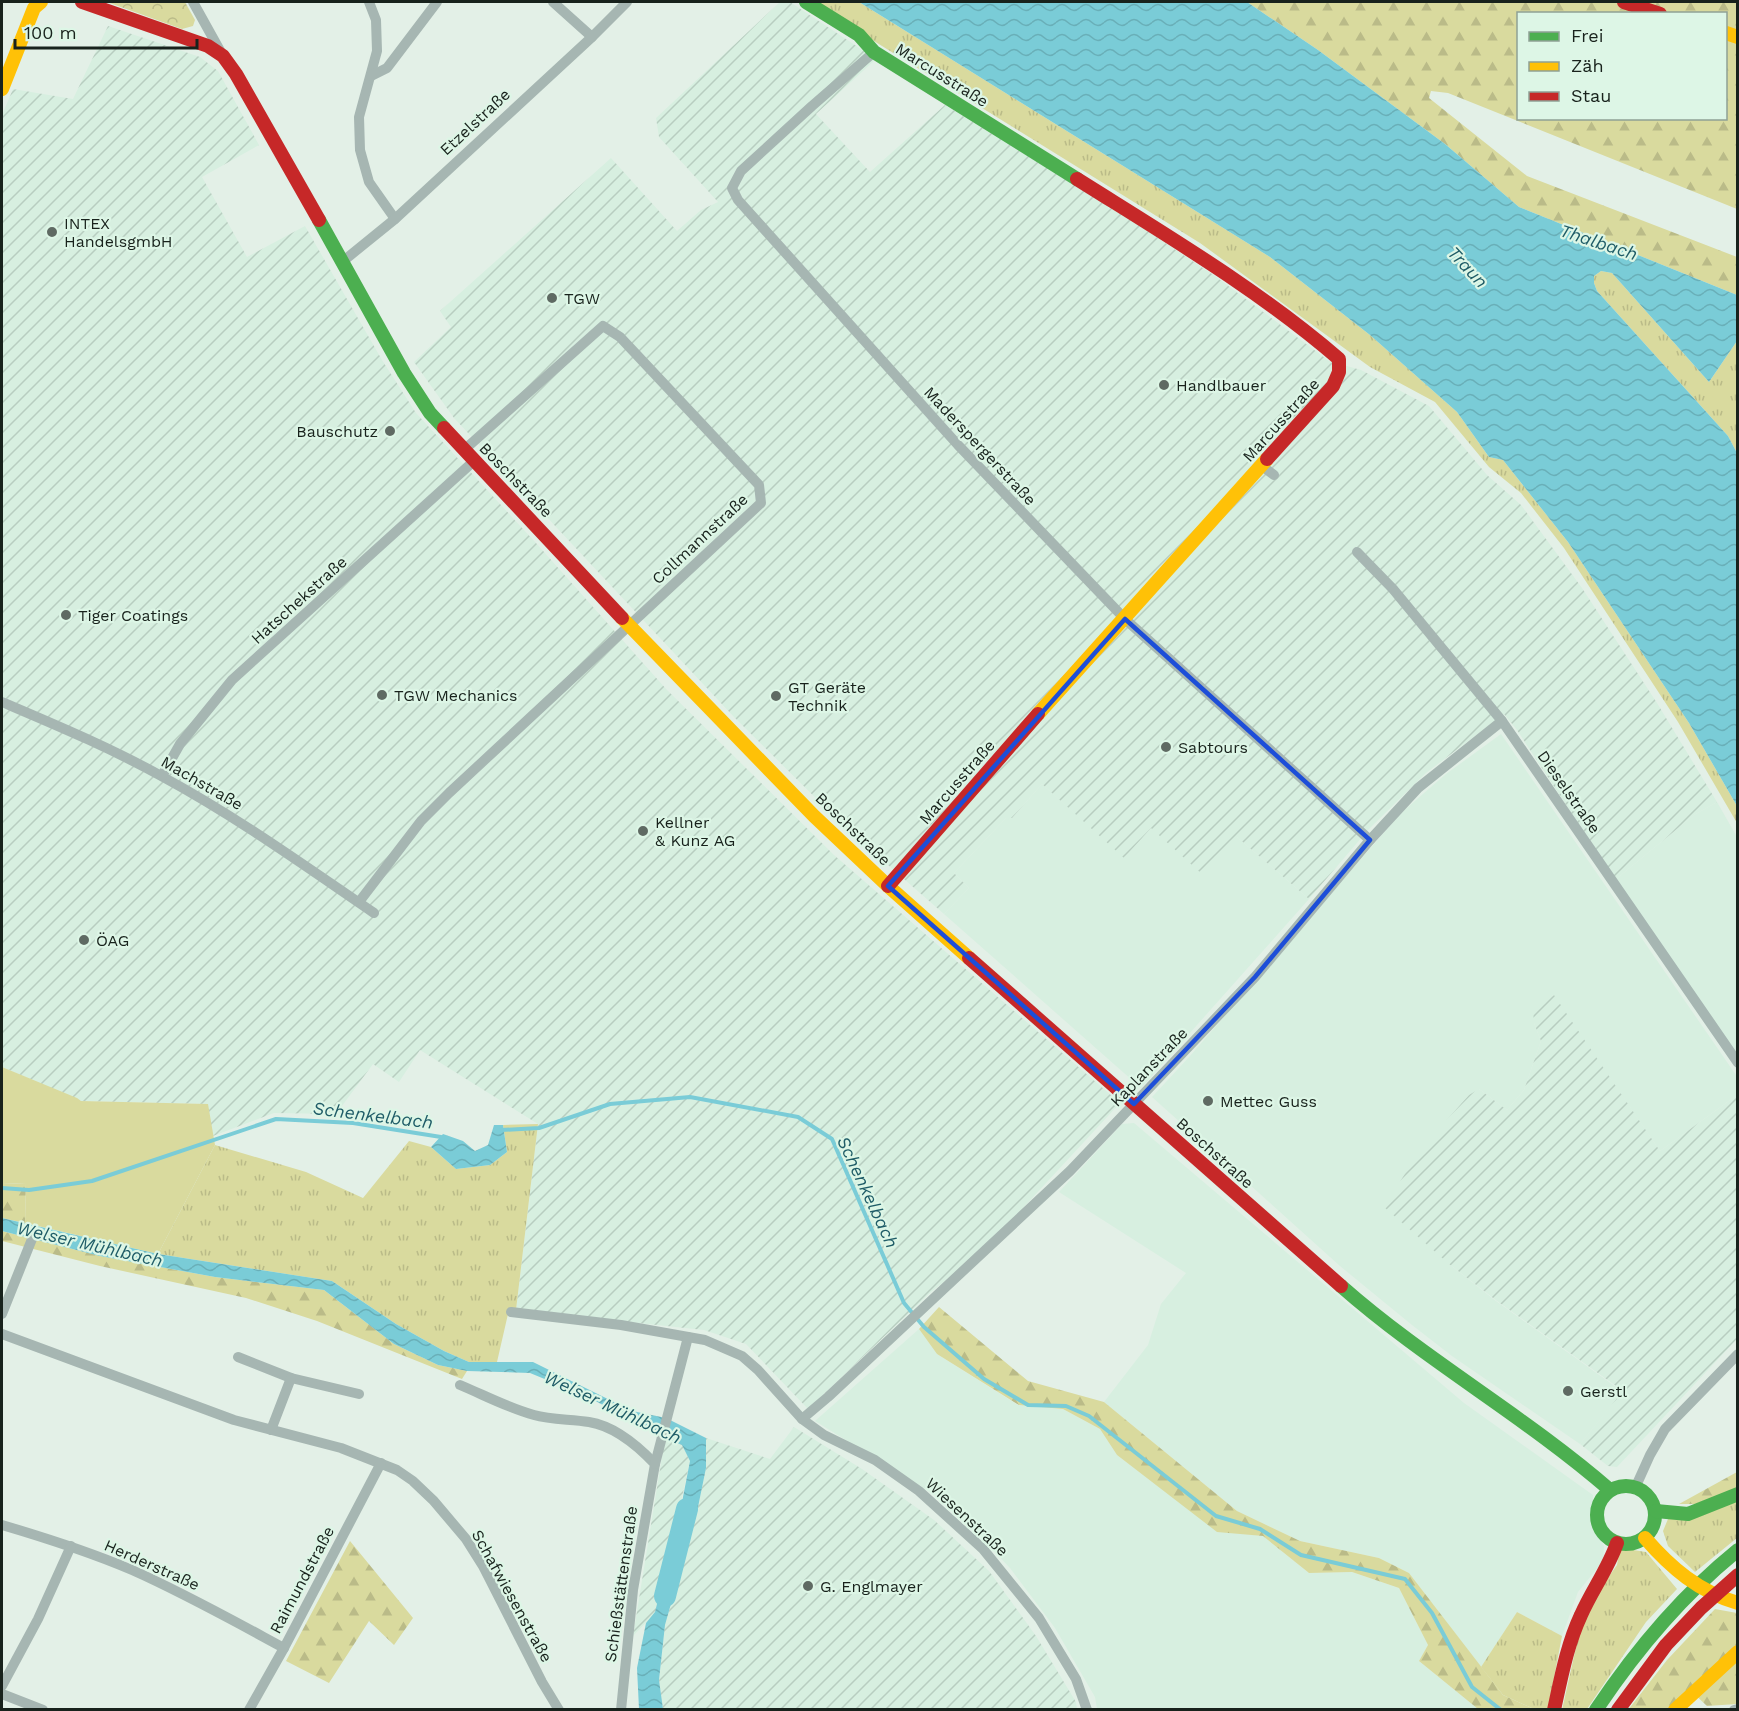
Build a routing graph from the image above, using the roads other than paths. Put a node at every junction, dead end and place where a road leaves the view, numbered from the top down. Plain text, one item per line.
1 (41, 2) edge
2 (82, 2) edge
3 (193, 2) edge
4 (369, 2) edge
5 (437, 2) edge
6 (553, 2) edge
7 (627, 2) edge
8 (806, 2) edge
9 (1631, 3) edge
10 (1655, 12) edge
11 (592, 37) junction
12 (874, 52) junction
13 (223, 56) junction
14 (371, 76) junction
15 (2, 90) edge
16 (395, 219) junction
17 (342, 262) junction
18 (464, 450) junction
19 (474, 461) junction
20 (1262, 466) junction
21 (1274, 475) dead end
22 (1357, 552) dead end
23 (1125, 619) junction
24 (629, 625) junction
25 (2, 702) edge
26 (1502, 721) junction
27 (162, 776) junction
28 (1370, 840) junction
29 (888, 886) junction
30 (359, 902) junction
31 (374, 913) dead end
32 (1737, 1063) edge
33 (1134, 1104) junction
34 (32, 1239) dead end
35 (512, 1312) dead end
36 (2, 1314) edge
37 (2, 1334) edge
38 (688, 1337) junction
39 (1737, 1354) edge
40 (238, 1357) dead end
41 (291, 1378) junction
42 (460, 1385) dead end
43 (359, 1394) dead end
44 (802, 1419) junction
45 (271, 1430) junction
46 (381, 1463) junction
47 (655, 1464) junction
48 (1635, 1486) junction
49 (1610, 1490) junction
50 (1737, 1494) edge
51 (1656, 1511) junction
52 (2, 1525) edge
53 (1645, 1538) junction
54 (1617, 1543) junction
55 (71, 1546) junction
56 (1732, 1554) edge
57 (1737, 1575) edge
58 (1737, 1603) edge
59 (284, 1648) junction
60 (1737, 1652) edge
61 (2, 1686) edge
62 (2, 1694) edge
63 (43, 1710) edge
64 (249, 1710) edge
65 (559, 1710) edge
66 (621, 1710) edge
67 (1088, 1710) edge
68 (1554, 1710) edge
69 (1596, 1710) edge
70 (1618, 1710) edge
71 (1676, 1710) edge

1 - 15 main road
2 - 13 main road, Boschstraße
3 - 13 street, Boschstraße
4 - 14 street
5 - 14 street
6 - 11 street
7 - 11 street, Etzelstraße
8 - 12 main road
9 - 10 main road
11 - 16 street, Etzelstraße
12 - 20 main road, Marcusstraße
12 - 23 street, Maderspergerstraße
13 - 17 main road, Boschstraße
14 - 16 street
16 - 17 street, Etzelstraße
17 - 18 main road, Boschstraße
18 - 19 main road, Boschstraße
18 - 24 street, Collmannstraße
19 - 24 main road, Boschstraße
19 - 27 street, Hatschekstraße
20 - 21 street
20 - 23 main road, Marcusstraße
22 - 26 street, Dieselstraße
23 - 28 street, Maderspergerstraße
23 - 29 main road, Marcusstraße
24 - 29 main road, Boschstraße
24 - 30 street, Collmannstraße
25 - 27 street, Machstraße
26 - 28 street, Kaplanstraße
26 - 32 street, Dieselstraße
27 - 30 street, Machstraße
28 - 33 street, Kaplanstraße
29 - 33 main road, Boschstraße
30 - 31 street, Machstraße
33 - 44 street, Kaplanstraße
33 - 49 main road, Boschstraße
34 - 36 street
35 - 38 street
37 - 45 street, Schafwiesenstraße
38 - 44 street
38 - 47 street, Schießstättenstraße
39 - 48 street
40 - 41 street
41 - 43 street
41 - 45 street
42 - 47 street
44 - 67 street, Wiesenstraße
45 - 46 street, Schafwiesenstraße
46 - 59 street, Raimundstraße
46 - 65 street, Schafwiesenstraße
47 - 66 street, Schießstättenstraße
48 - 49 main road
48 - 51 main road
49 - 54 main road
50 - 51 main road
51 - 53 main road
52 - 55 street, Herderstraße
53 - 54 main road
53 - 58 main road
54 - 68 main road
55 - 59 street, Herderstraße
55 - 61 street
56 - 69 main road
57 - 70 main road
59 - 64 street, Raimundstraße
60 - 71 main road
62 - 63 street

